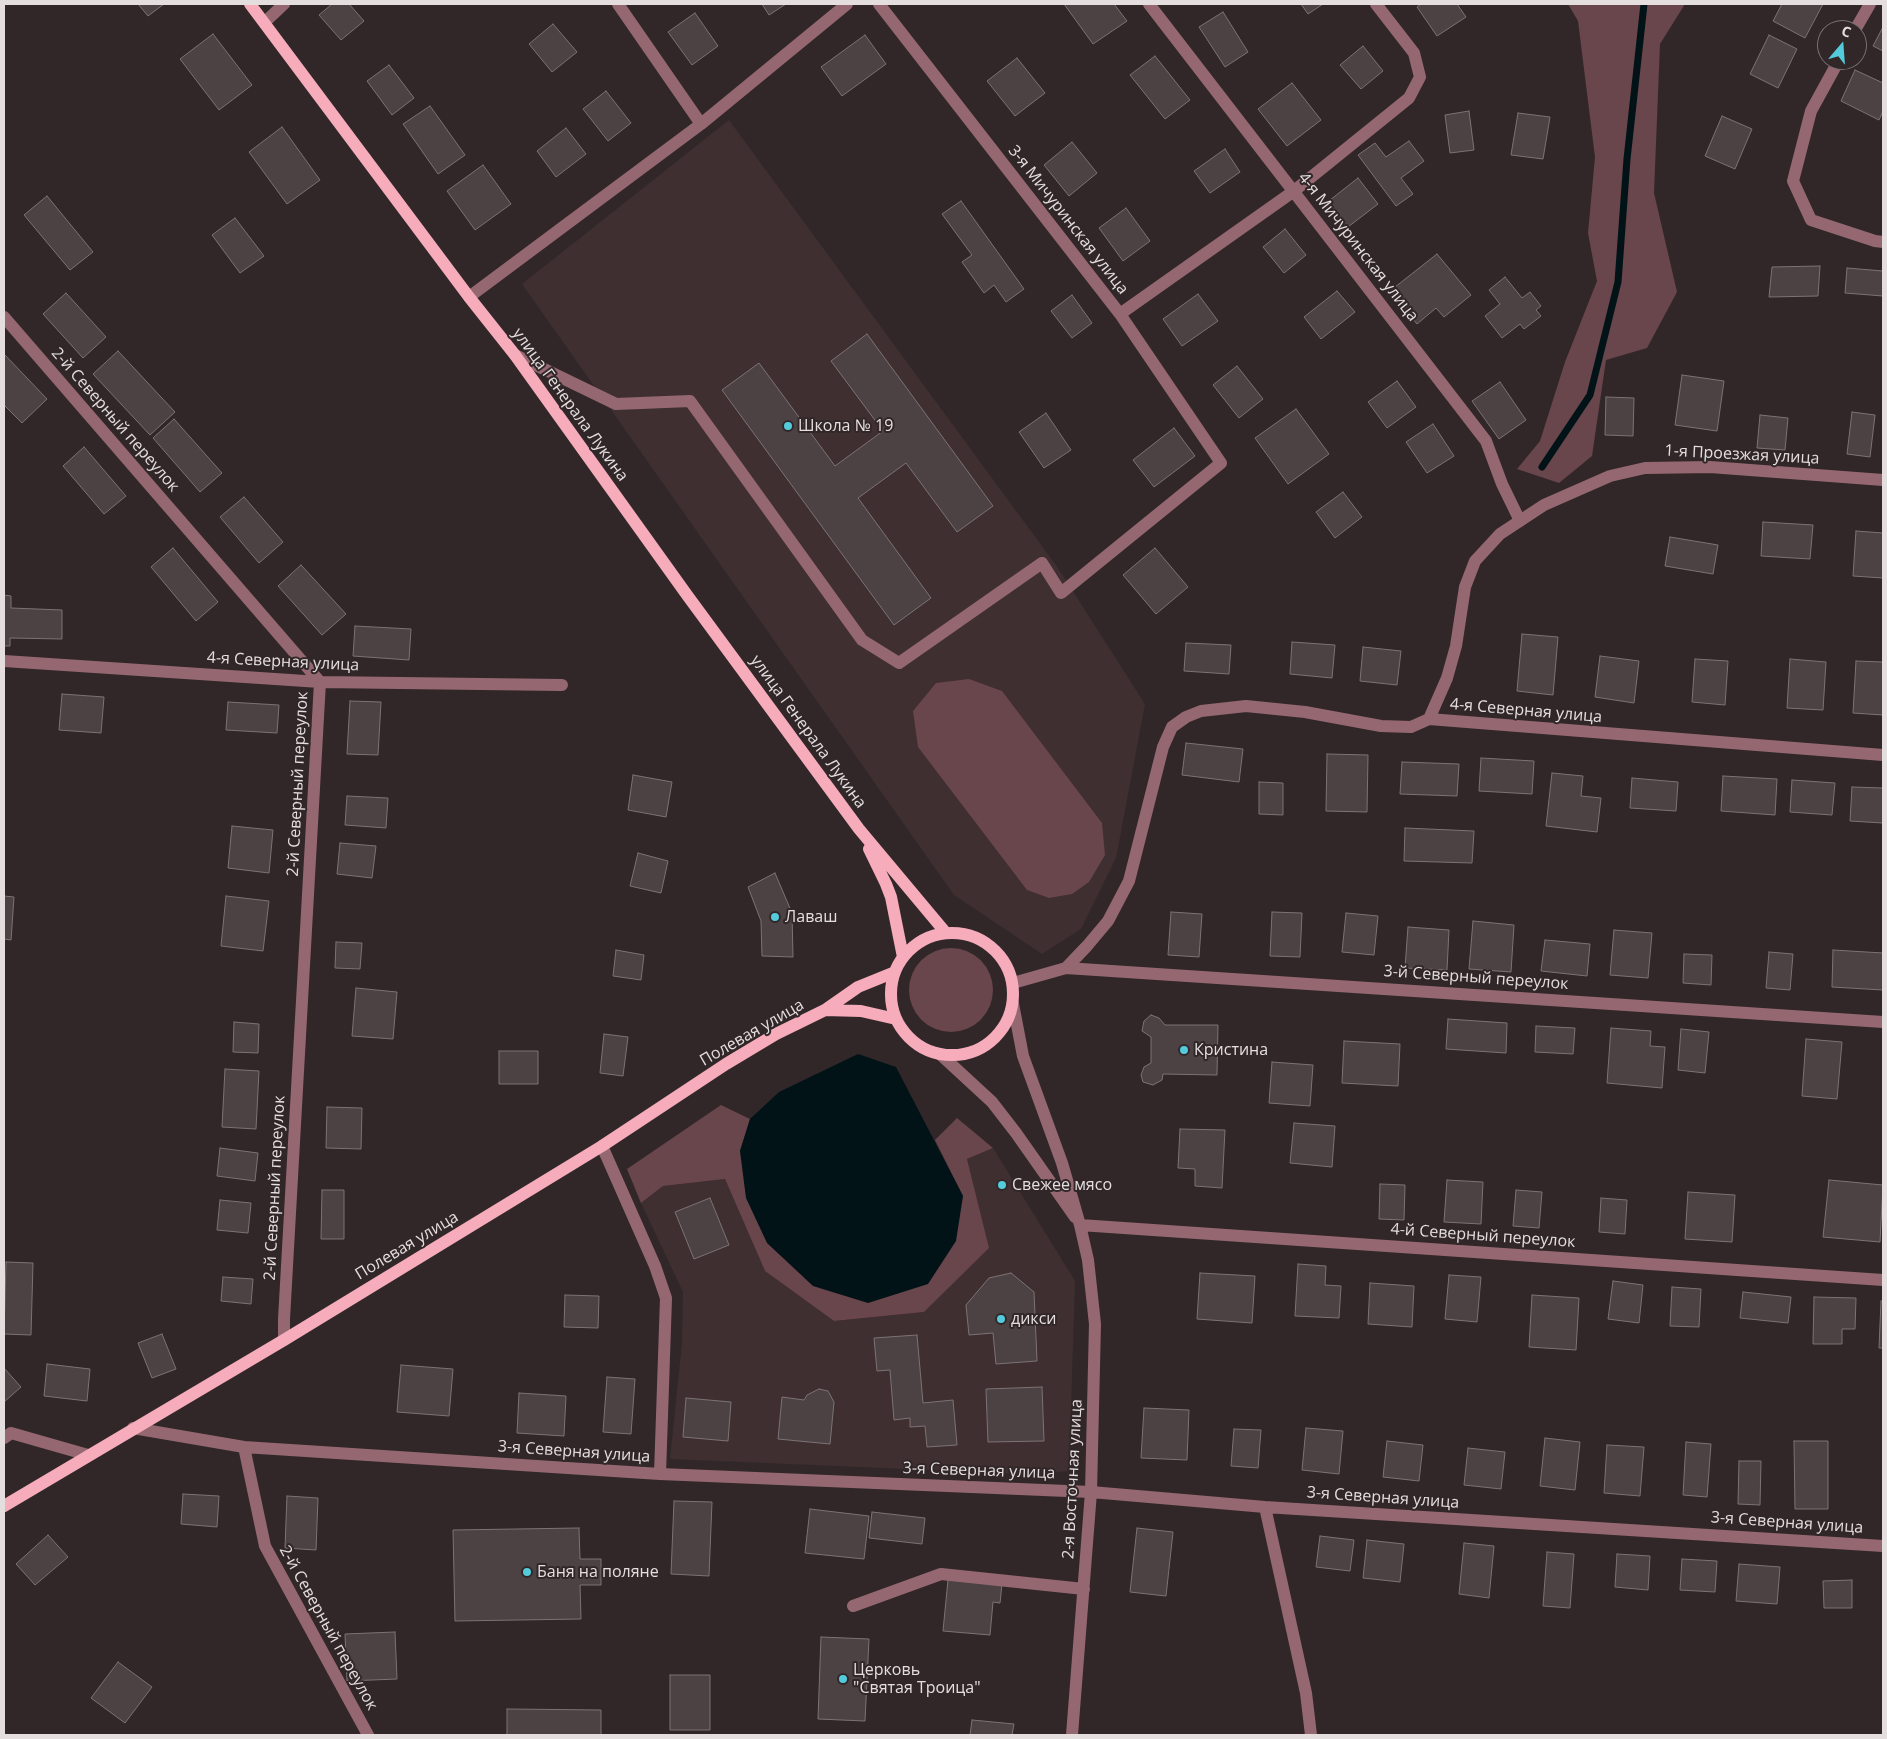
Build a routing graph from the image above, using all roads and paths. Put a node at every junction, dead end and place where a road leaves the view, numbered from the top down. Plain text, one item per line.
1 (250, 4) edge
2 (284, 4) edge
3 (618, 4) edge
4 (847, 4) edge
5 (879, 4) edge
6 (1149, 4) edge
7 (1376, 4) edge
8 (1870, 4) edge
9 (1861, 20) edge
10 (265, 22) junction
11 (1833, 70) edge
12 (701, 124) junction
13 (1294, 190) junction
14 (1883, 242) edge
15 (469, 296) junction
16 (1120, 314) junction
17 (4, 317) edge
18 (515, 354) junction
19 (1883, 480) edge
20 (1520, 520) junction
21 (4, 660) edge
22 (320, 682) junction
23 (562, 685) dead end
24 (1429, 719) junction
25 (1883, 755) edge
26 (859, 829) junction
27 (946, 933) junction
28 (903, 957) junction
29 (1066, 968) junction
30 (895, 972) junction
31 (1013, 982) junction
32 (1013, 1004) junction
33 (825, 1010) junction
34 (896, 1019) junction
35 (1883, 1022) edge
36 (940, 1054) junction
37 (602, 1146) junction
38 (1080, 1225) junction
39 (1883, 1280) edge
40 (284, 1340) junction
41 (134, 1428) junction
42 (4, 1438) edge
43 (244, 1447) junction
44 (88, 1455) junction
45 (660, 1474) junction
46 (1091, 1492) junction
47 (4, 1506) edge
48 (1265, 1507) junction
49 (1883, 1546) edge
50 (1084, 1589) junction
51 (853, 1606) dead end
52 (368, 1735) edge
53 (1072, 1735) edge
54 (1311, 1735) edge

1 - 10 main road, улица Генерала Лукина
2 - 10 street
3 - 12 street
4 - 12 street
5 - 16 street, 3-я Мичуринская улица
6 - 13 street, 4-я Мичуринская улица
7 - 13 street
8 - 9 street
10 - 15 main road, улица Генерала Лукина
11 - 14 street
12 - 15 street
13 - 16 street
13 - 20 street, 4-я Мичуринская улица
15 - 18 main road, улица Генерала Лукина
16 - 18 street, 3-я Мичуринская улица
17 - 22 street, 2-й Северный переулок
18 - 26 main road, улица Генерала Лукина
19 - 20 street, 1-я Проезжая улица
20 - 24 street, 1-я Проезжая улица
21 - 22 street, 4-я Северная улица
22 - 23 street, 4-я Северная улица
22 - 40 street, 2-й Северный переулок
24 - 25 street, 4-я Северная улица
24 - 29 street, 4-я Северная улица
26 - 27 main road, улица Генерала Лукина
26 - 28 main road, улица Генерала Лукина
27 - 28 main road
27 - 31 main road
28 - 30 main road
29 - 31 street
29 - 35 street, 3-й Северный переулок
30 - 33 main road, Полевая улица
30 - 34 main road
31 - 32 main road
32 - 36 main road
32 - 38 street, 2-я Восточная улица
33 - 34 main road, Полевая улица
33 - 37 main road, Полевая улица
34 - 36 main road
36 - 38 street, 2-я Восточная улица
37 - 40 main road, Полевая улица
37 - 45 street
38 - 39 street, 4-й Северный переулок
38 - 46 street, 2-я Восточная улица
40 - 41 main road, Полевая улица
41 - 43 street, 3-я Северная улица
41 - 44 main road, Полевая улица
42 - 44 street
43 - 45 street, 3-я Северная улица
43 - 52 street, 2-й Северный переулок
44 - 47 main road, Полевая улица
45 - 46 street, 3-я Северная улица
46 - 48 street, 3-я Северная улица
46 - 50 street, 2-я Восточная улица
48 - 49 street, 3-я Северная улица
48 - 54 street
50 - 51 street
50 - 53 street, 2-я Восточная улица

